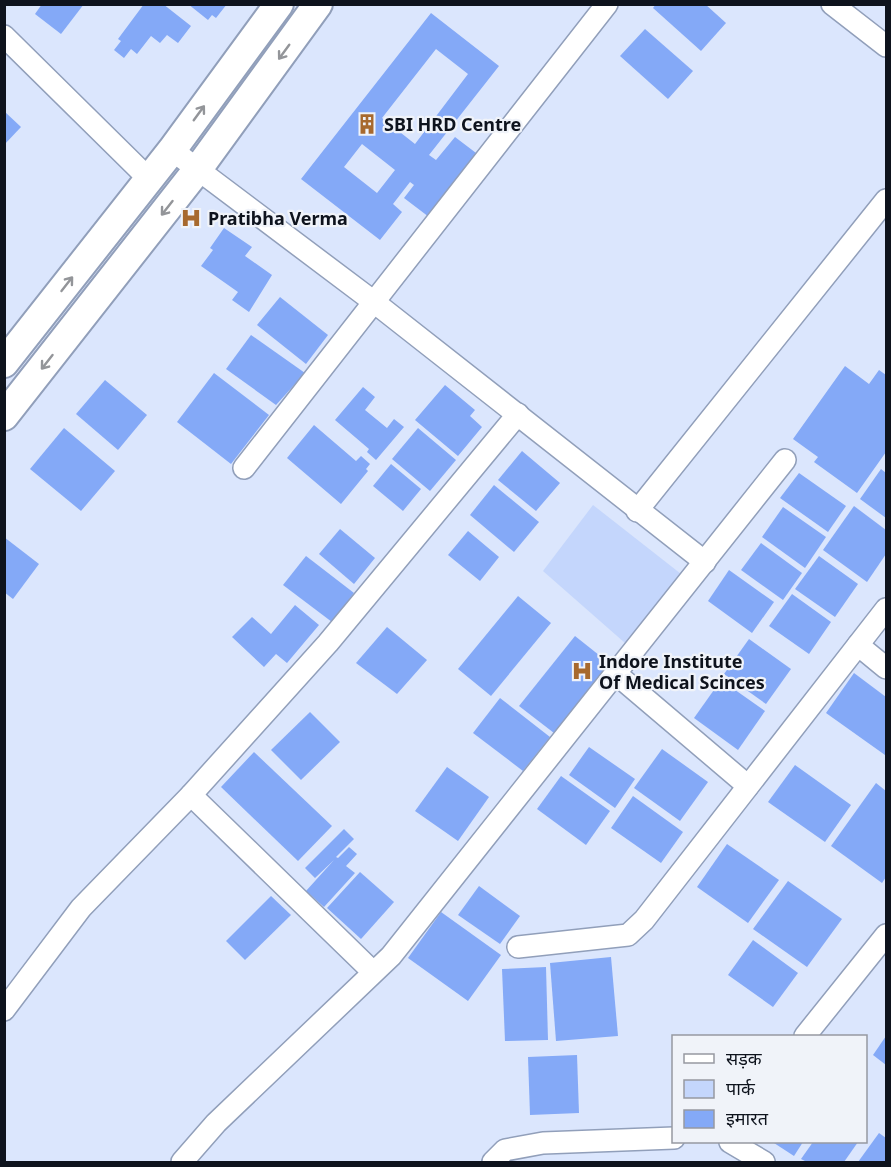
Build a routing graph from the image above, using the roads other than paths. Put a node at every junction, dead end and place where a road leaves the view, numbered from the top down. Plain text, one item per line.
1 (279, 4) edge
2 (318, 4) edge
3 (607, 4) edge
4 (832, 4) edge
5 (4, 36) edge
6 (886, 46) edge
7 (172, 150) junction
8 (198, 169) junction
9 (149, 179) junction
10 (886, 200) edge
11 (374, 302) junction
12 (6, 359) edge
13 (518, 414) junction
14 (4, 416) edge
15 (785, 460) dead end
16 (244, 468) dead end
17 (637, 511) junction
18 (705, 562) junction
19 (886, 609) edge
20 (858, 645) junction
21 (886, 668) edge
22 (615, 673) junction
23 (748, 786) junction
24 (192, 795) junction
25 (886, 935) edge
26 (518, 947) dead end
27 (373, 972) junction
28 (4, 1010) edge
29 (806, 1035) edge
30 (672, 1138) edge
31 (732, 1143) edge
32 (182, 1162) edge
33 (493, 1162) edge
34 (764, 1162) edge

7 -> 1 main road
2 -> 8 main road
3 - 11 street
4 - 6 street
5 - 9 street
7 - 8 street
7 - 9 main road
8 - 11 street
8 -> 14 main road
12 -> 9 main road
10 - 17 street
11 - 13 street
11 - 16 street
13 - 17 street
13 - 24 street
15 - 18 street
17 - 18 street
18 - 22 street
19 - 20 street
20 - 21 street
20 - 23 street
22 - 23 street
22 - 27 street
23 - 26 street
24 - 27 street
24 - 28 street
25 - 29 street
27 - 32 street
30 - 33 street
31 - 34 street

